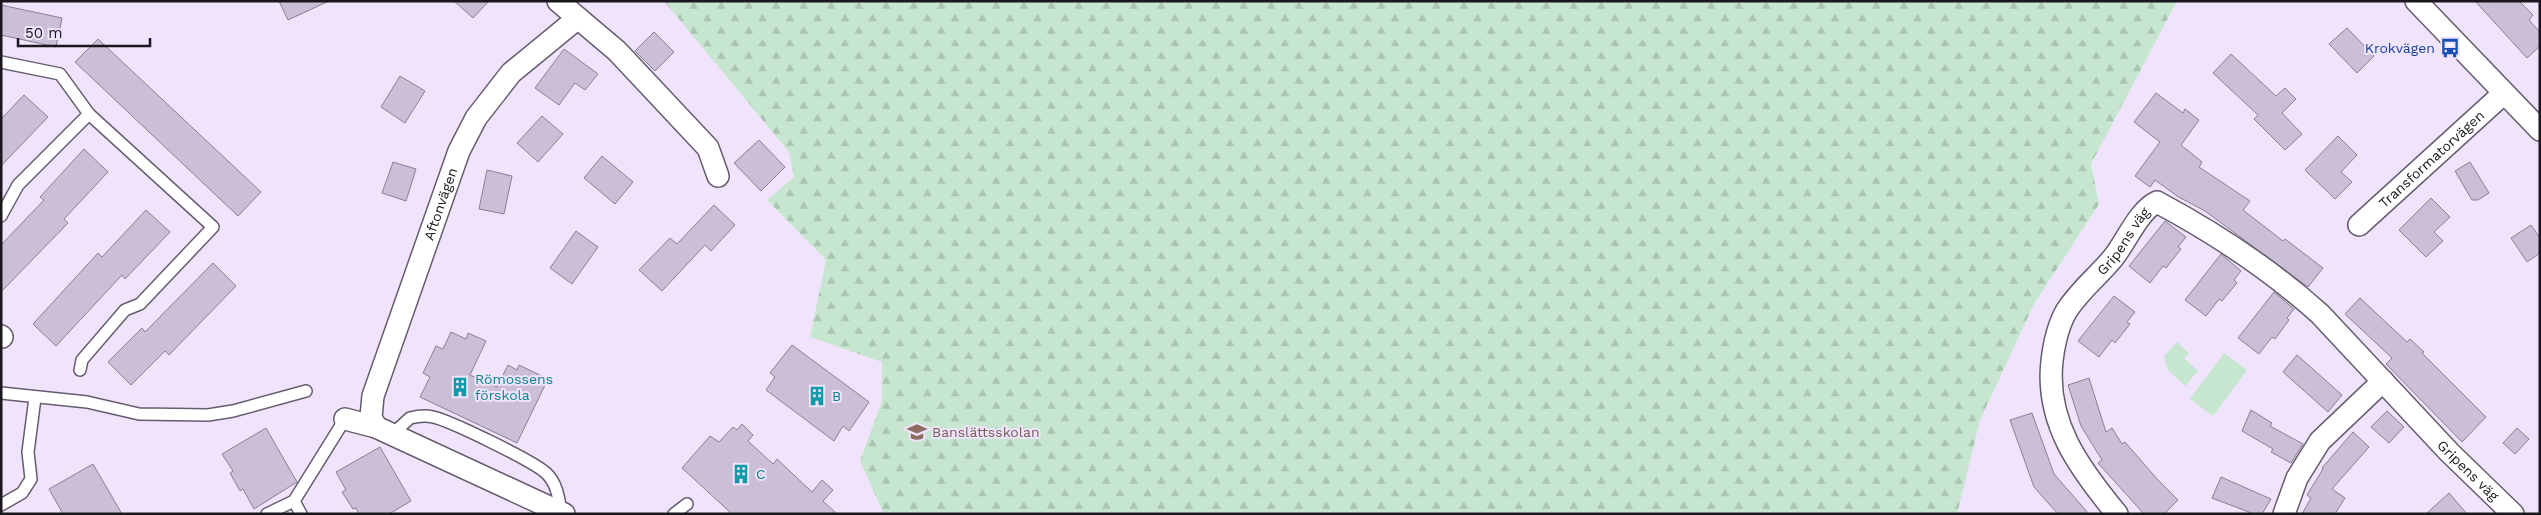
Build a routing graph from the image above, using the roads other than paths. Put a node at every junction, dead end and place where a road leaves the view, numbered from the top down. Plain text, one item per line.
1 (558, 1) edge
2 (2416, 1) edge
3 (578, 18) junction
4 (1, 62) edge
5 (2503, 94) junction
6 (89, 114) junction
7 (2540, 130) edge
8 (718, 176) dead end
9 (1, 216) edge
10 (2359, 225) dead end
11 (80, 370) dead end
12 (2383, 381) junction
13 (306, 391) dead end
14 (1, 393) edge
15 (35, 398) junction
16 (345, 419) joint
17 (376, 427) junction
18 (395, 437) junction
19 (294, 501) junction
20 (687, 504) dead end
21 (1, 505) edge
22 (563, 513) edge
23 (268, 514) edge
24 (301, 514) edge
25 (674, 514) edge
26 (2116, 514) edge
27 (2284, 514) edge
28 (2514, 514) edge

1 - 3 street
2 - 5 street
3 - 8 street
3 - 17 street, Aftonvägen
4 - 6 lane
5 - 7 street
5 - 10 street, Transformatorvägen
6 - 9 lane
6 - 11 lane
12 - 26 street, Gripens väg
12 - 27 street
12 - 28 street, Gripens väg
13 - 15 lane
14 - 15 lane
15 - 21 lane
16 - 17 street
16 - 19 lane
17 - 18 street
18 - 22 street
18 - 22 lane
19 - 23 lane
19 - 24 lane
20 - 25 lane

